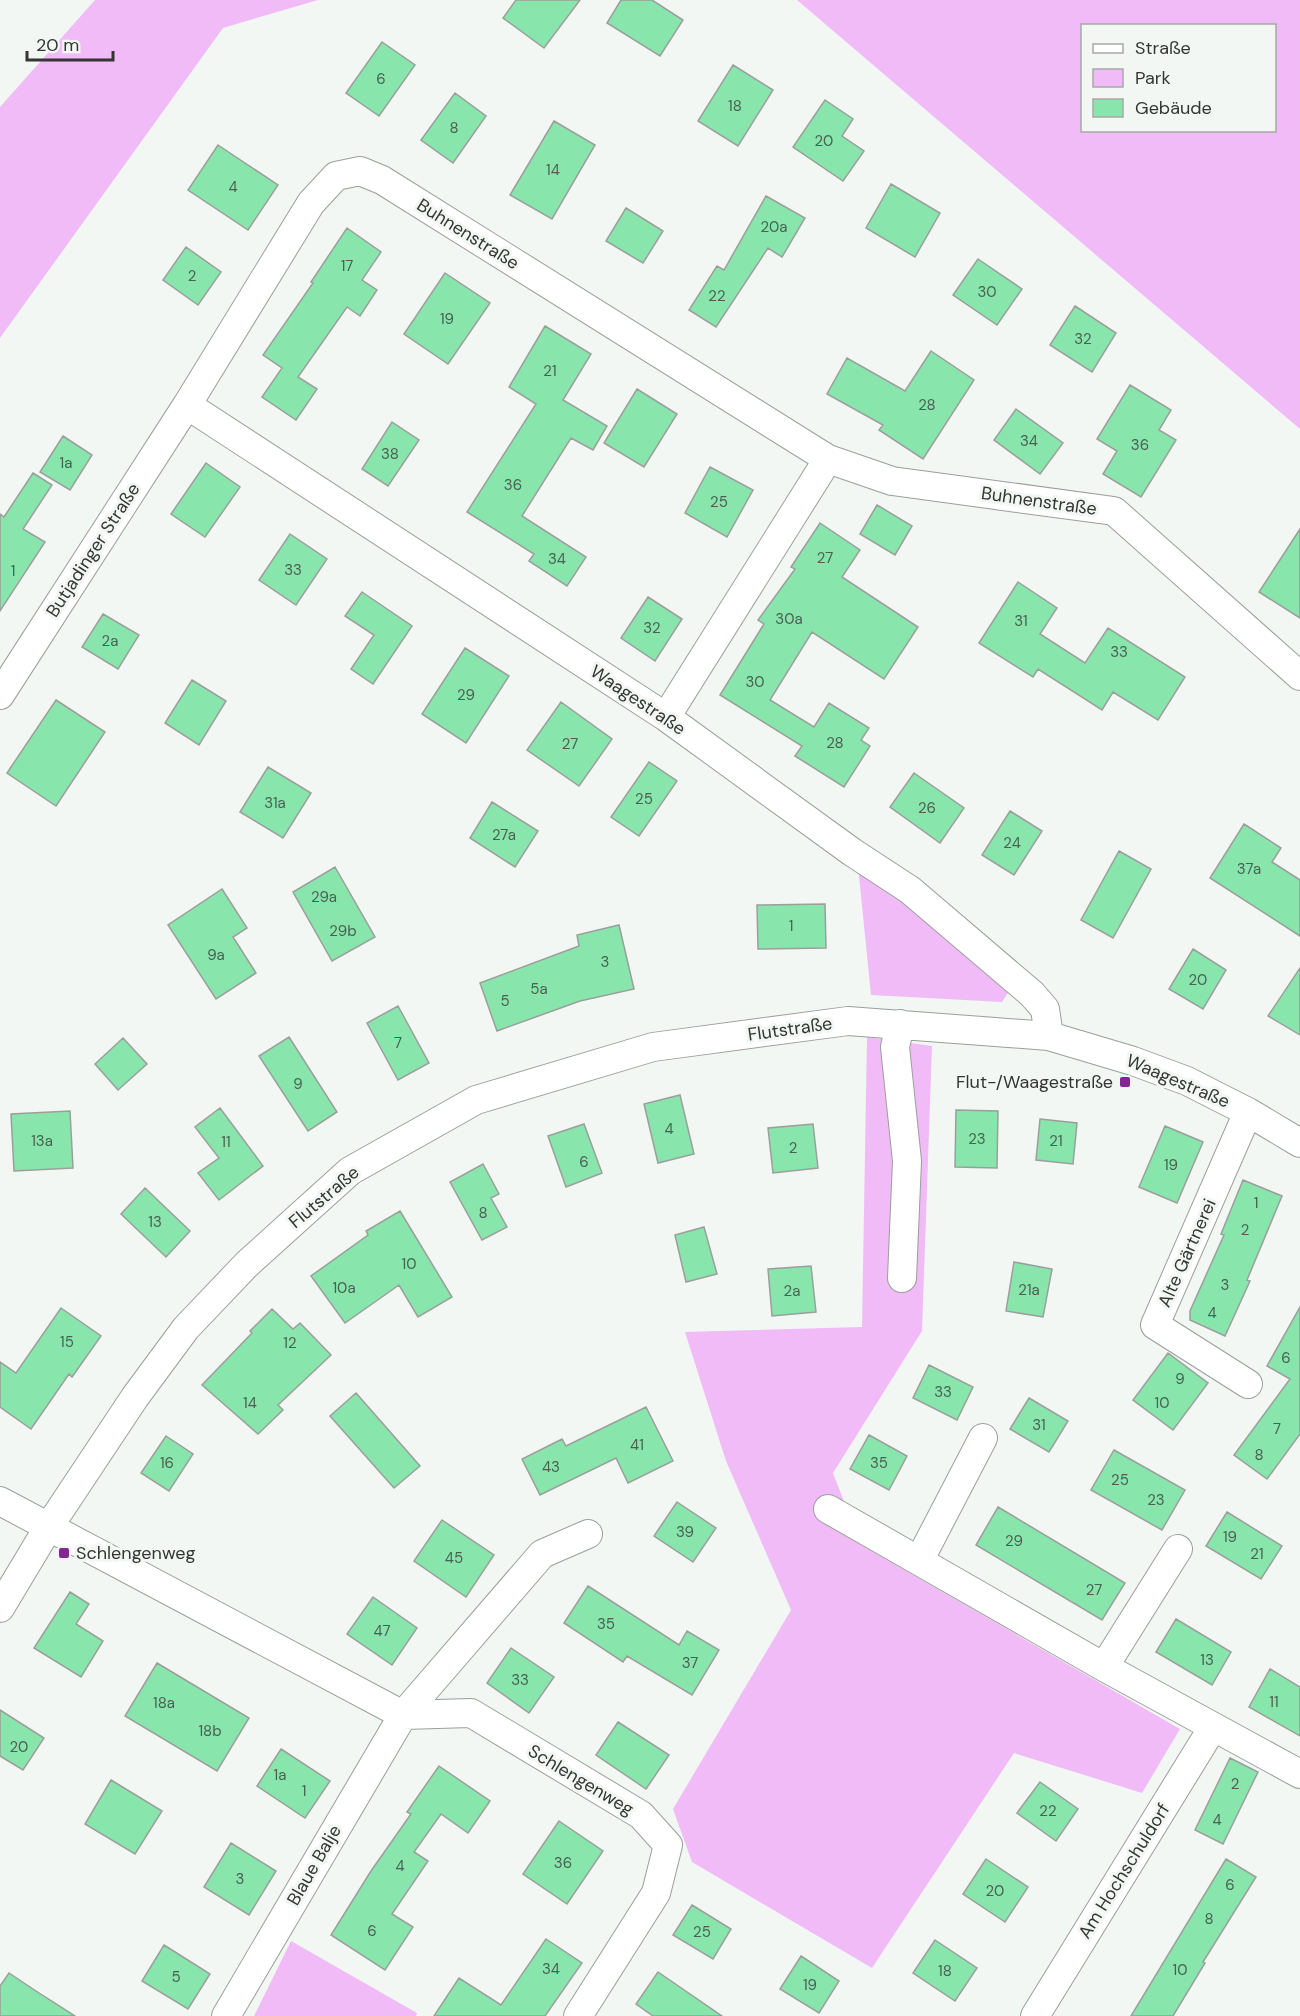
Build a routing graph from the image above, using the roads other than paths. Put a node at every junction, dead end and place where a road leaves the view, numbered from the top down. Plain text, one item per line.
1 (187, 405) junction
2 (828, 459) junction
3 (1300, 676) edge
4 (0, 695) edge
5 (666, 717) junction
6 (848, 1021) joint
7 (900, 1024) junction
8 (1049, 1036) junction
9 (1248, 1112) junction
10 (1300, 1143) edge
11 (902, 1278) dead end
12 (1248, 1384) dead end
13 (983, 1438) dead end
14 (0, 1501) edge
15 (828, 1509) dead end
16 (48, 1528) junction
17 (588, 1533) dead end
18 (1178, 1549) dead end
19 (919, 1561) junction
20 (0, 1608) edge
21 (1104, 1667) junction
22 (403, 1715) junction
23 (1213, 1727) junction
24 (1300, 1774) edge
25 (226, 2016) edge
26 (578, 2016) edge
27 (1035, 2016) edge

1 - 2 street, Buhnenstraße
1 - 4 street, Butjadinger Straße
1 - 5 street, Waagestraße
2 - 3 street, Buhnenstraße
2 - 5 street
5 - 8 street, Waagestraße
6 - 7 street, Waagestraße
6 - 16 street, Flutstraße
7 - 8 street, Waagestraße
7 - 11 street
8 - 9 street, Waagestraße
9 - 10 street, Waagestraße
9 - 12 street, Alte Gärtnerei
13 - 19 street
14 - 16 street
15 - 19 street
16 - 20 street, Flutstraße
16 - 22 street, Schlengenweg
17 - 22 street
18 - 21 street
19 - 21 street
21 - 23 street
22 - 25 street, Blaue Balje
22 - 26 street, Schlengenweg
23 - 24 street
23 - 27 street, Am Hochschuldorf

